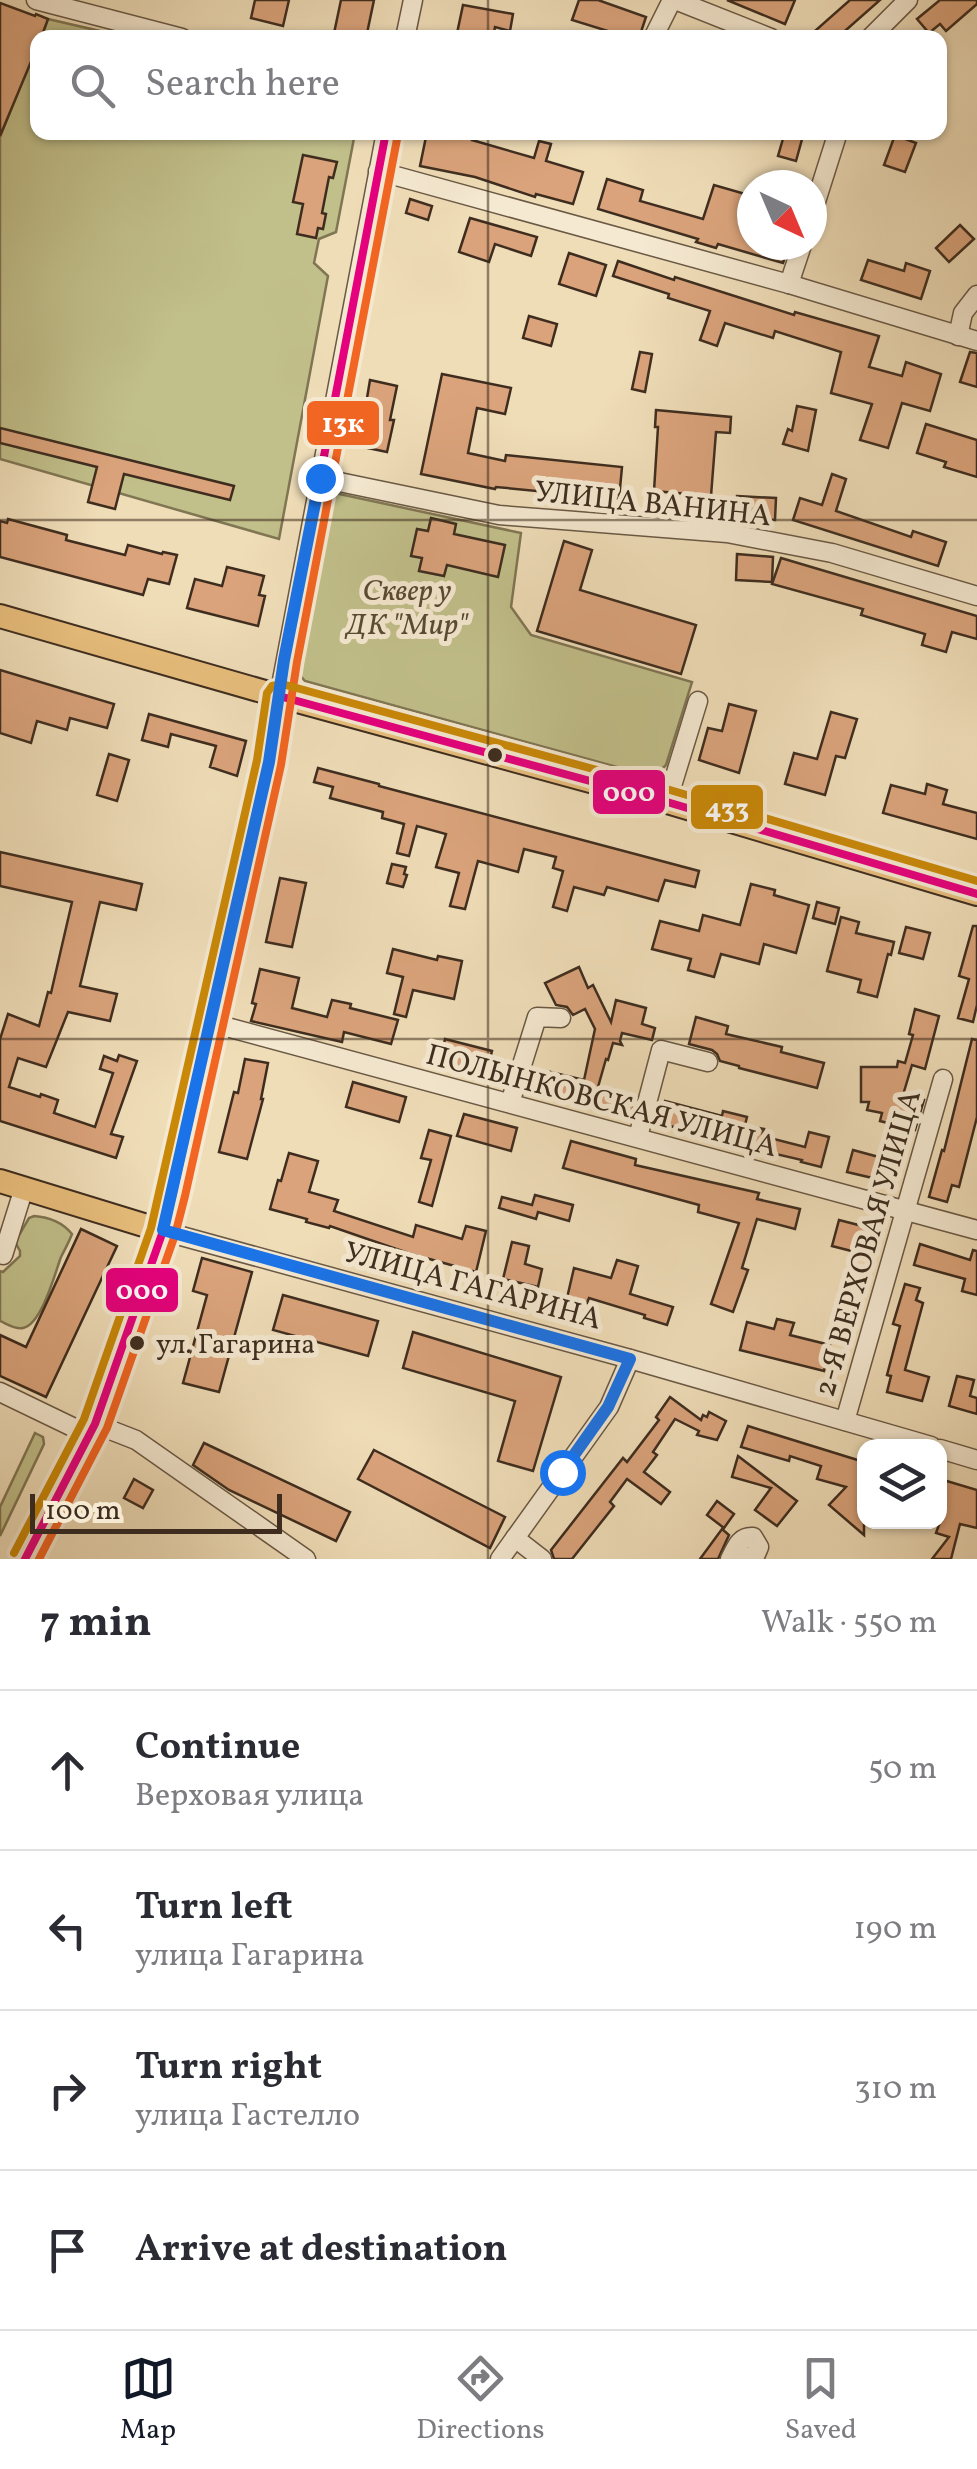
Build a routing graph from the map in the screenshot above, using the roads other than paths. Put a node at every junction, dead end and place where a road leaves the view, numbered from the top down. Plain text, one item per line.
1 (413, 0) edge
2 (673, 0) edge
3 (908, 0) edge
4 (38, 1) edge
5 (151, 30) edge
6 (407, 30) edge
7 (657, 30) edge
8 (750, 30) edge
9 (878, 30) edge
10 (384, 140) edge
11 (835, 140) edge
12 (826, 170) edge
13 (378, 171) junction
14 (797, 260) edge
15 (790, 284) junction
16 (977, 295) edge
17 (968, 338) edge
18 (320, 478) junction
19 (977, 596) edge
20 (0, 616) edge
21 (279, 696) junction
22 (698, 701) dead end
23 (667, 802) junction
24 (977, 894) edge
25 (561, 1018) dead end
26 (212, 1024) junction
27 (708, 1062) dead end
28 (942, 1080) dead end
29 (510, 1103) junction
30 (638, 1137) junction
31 (0, 1181) edge
32 (24, 1188) junction
33 (906, 1211) junction
34 (163, 1230) junction
35 (977, 1230) edge
36 (0, 1254) edge
37 (630, 1359) junction
38 (0, 1392) edge
39 (845, 1422) junction
40 (92, 1429) junction
41 (906, 1439) edge
42 (947, 1451) edge
43 (977, 1460) edge
44 (515, 1538) junction
45 (25, 1559) edge
46 (306, 1559) edge
47 (500, 1559) edge
48 (542, 1559) edge
49 (730, 1559) edge
50 (742, 1559) edge

1 - 6 street
2 - 7 street
2 - 8 street
3 - 9 street
4 - 5 street
10 - 13 street
11 - 12 street
13 - 15 street
13 - 18 street
14 - 15 street
15 - 17 street
16 - 17 street
18 - 19 street, УЛИЦА ВАНИНА
18 - 21 street
20 - 21 main road
21 - 23 main road
21 - 26 main road
22 - 23 street
23 - 24 main road
25 - 29 street
26 - 29 street, ПОЛЫНКОВСКАЯ УЛИЦА
26 - 34 main road
27 - 30 street
28 - 33 street, 2-Я ВЕРХОВАЯ УЛИЦА
29 - 30 street, ПОЛЫНКОВСКАЯ УЛИЦА
30 - 33 street, ПОЛЫНКОВСКАЯ УЛИЦА
31 - 32 main road, УЛИЦА ГАГАРИНА
32 - 34 main road, УЛИЦА ГАГАРИНА
32 - 36 street
33 - 35 street, ПОЛЫНКОВСКАЯ УЛИЦА
33 - 39 street, 2-Я ВЕРХОВАЯ УЛИЦА
34 - 37 street, УЛИЦА ГАГАРИНА
34 - 40 main road
37 - 39 street, УЛИЦА ГАГАРИНА
37 - 44 street
38 - 40 street
39 - 41 street, УЛИЦА ГАГАРИНА
40 - 45 main road
40 - 46 street
42 - 43 street
44 - 47 street
44 - 48 street
49 - 50 street

